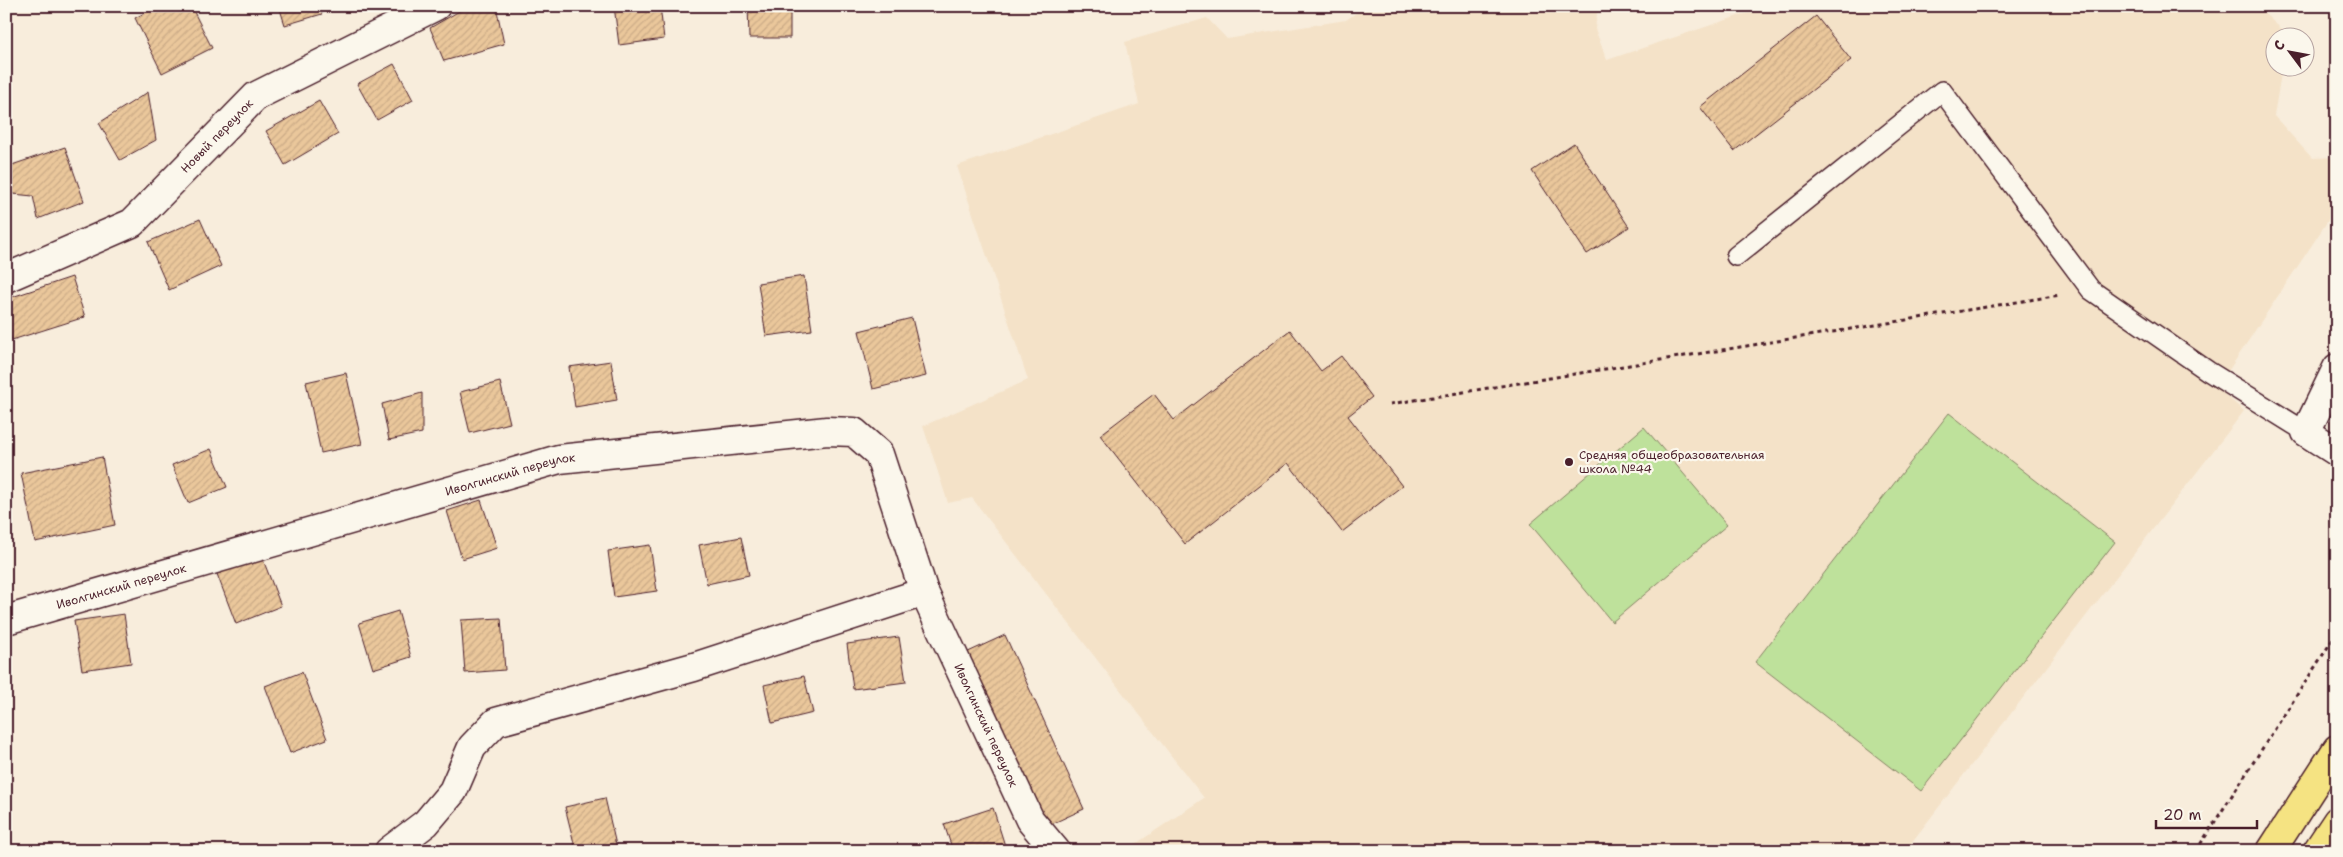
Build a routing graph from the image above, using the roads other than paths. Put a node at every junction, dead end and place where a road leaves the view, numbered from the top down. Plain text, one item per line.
1 (436, 6) edge
2 (1736, 256) dead end
3 (6, 278) edge
4 (2337, 368) edge
5 (2306, 432) junction
6 (2337, 452) edge
7 (924, 592) junction
8 (6, 620) edge
9 (2337, 749) edge
10 (2337, 821) edge
11 (389, 851) edge
12 (1056, 851) edge
13 (2271, 851) edge
14 (2317, 851) edge

1 - 3 street, Новый переулок
2 - 5 lane
4 - 5 street
5 - 6 street
7 - 8 street, Иволгинский переулок
7 - 11 street
7 - 12 street, Иволгинский переулок
9 - 13 main road
10 - 14 main road

